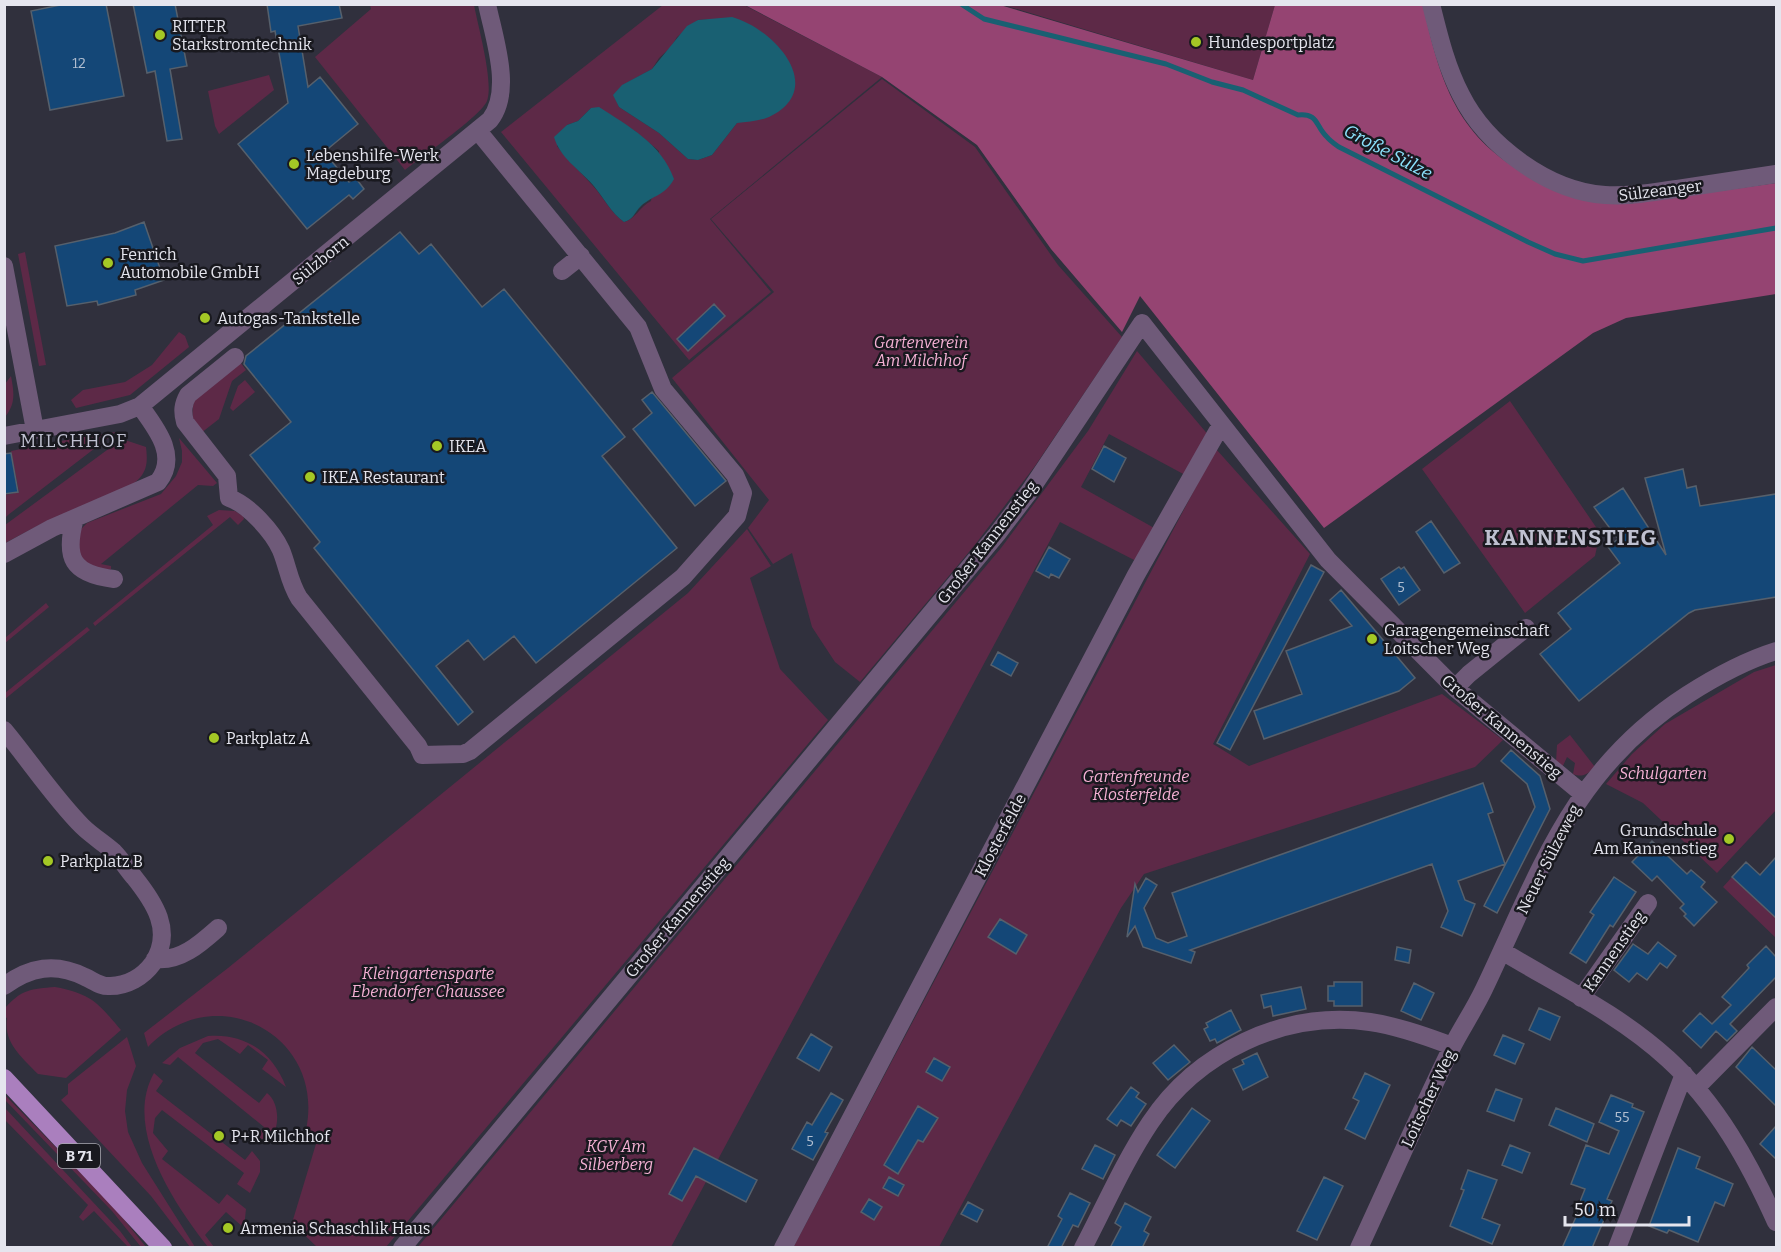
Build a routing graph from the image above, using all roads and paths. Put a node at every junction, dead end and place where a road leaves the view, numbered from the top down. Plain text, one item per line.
1 (487, 4) edge
2 (1431, 4) edge
3 (478, 131) junction
4 (1776, 174) edge
5 (581, 256) junction
6 (4, 266) edge
7 (562, 271) dead end
8 (235, 357) dead end
9 (140, 406) junction
10 (1221, 425) junction
11 (35, 430) junction
12 (4, 436) edge
13 (75, 518) junction
14 (4, 554) edge
15 (114, 579) dead end
16 (1527, 628) dead end
17 (1776, 651) edge
18 (1455, 688) junction
19 (4, 730) edge
20 (1583, 794) junction
21 (1648, 903) dead end
22 (218, 928) dead end
23 (1502, 951) junction
24 (155, 959) junction
25 (4, 986) edge
26 (1581, 998) junction
27 (1776, 1007) edge
28 (1452, 1046) junction
29 (4, 1078) edge
30 (1690, 1081) junction
31 (1776, 1222) edge
32 (163, 1248) edge
33 (402, 1248) edge
34 (783, 1248) edge
35 (1083, 1248) edge
36 (1359, 1248) edge
37 (1617, 1248) edge

1 - 3 street, Sülzborn
2 - 4 street, Sülzeanger
3 - 5 street
3 - 9 street, Sülzborn
5 - 7 street
5 - 8 street
6 - 11 street
9 - 11 street, Sülzborn
9 - 13 street
10 - 18 street, Großer Kannenstieg
10 - 33 street, Großer Kannenstieg
10 - 34 street, Klosterfelde
11 - 12 street, Sülzborn
13 - 14 street
13 - 15 street
16 - 18 street
17 - 20 street, Neuer Sülzeweg
18 - 20 street, Großer Kannenstieg
19 - 24 street
20 - 23 street, Neuer Sülzeweg
21 - 26 street, Kannenstieg
22 - 24 street
23 - 26 street, Kannenstieg
23 - 28 street, Loitscher Weg
24 - 25 street
26 - 30 street, Kannenstieg
27 - 30 street
28 - 35 street
28 - 36 street, Loitscher Weg
29 - 32 main road, B 71
30 - 31 street, Kannenstieg
30 - 37 street

